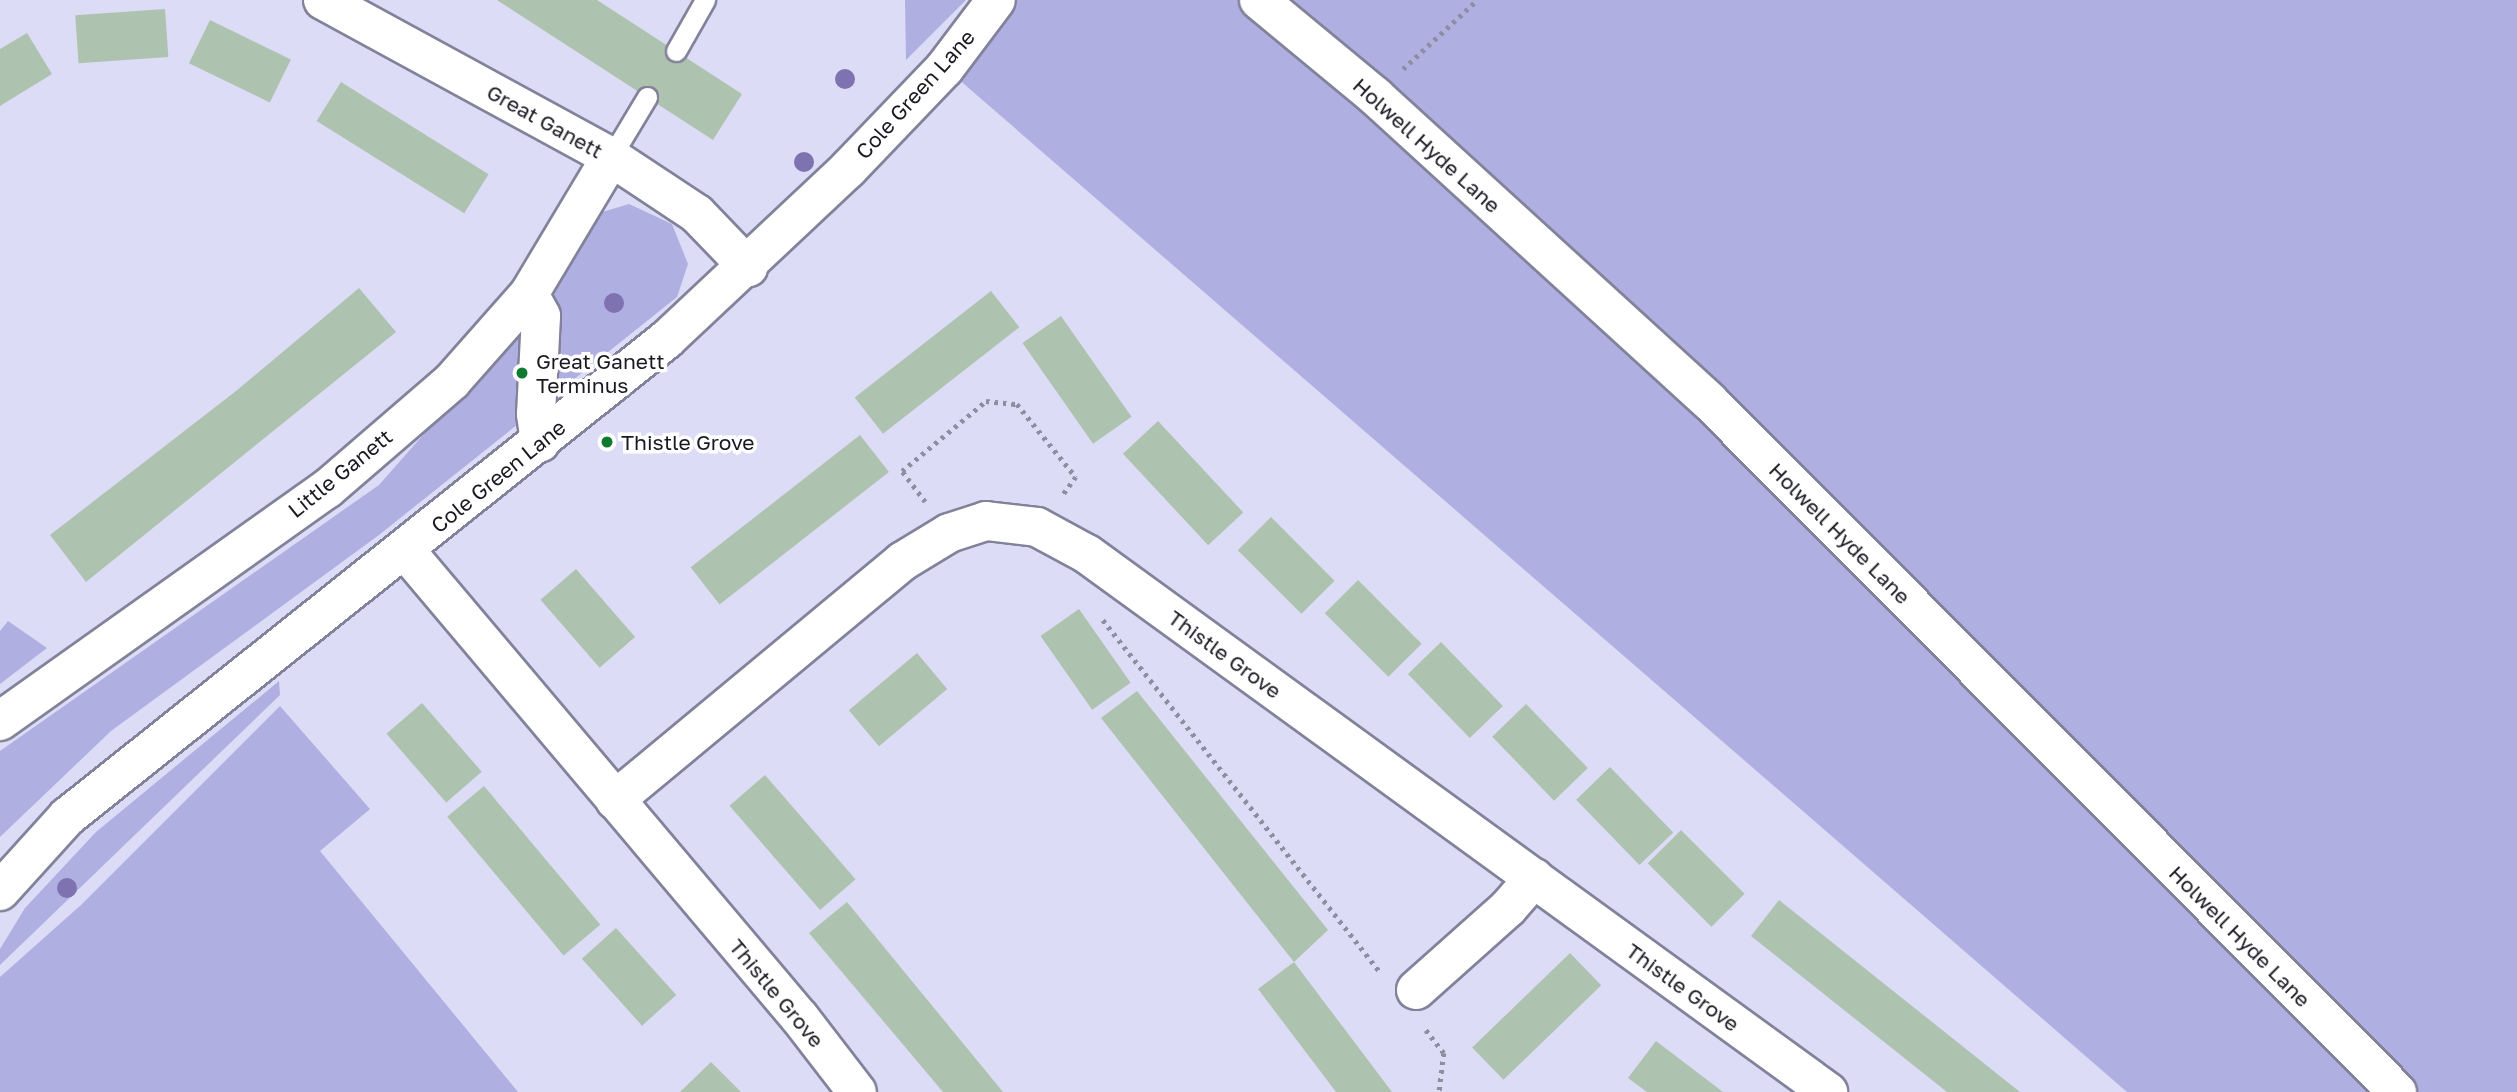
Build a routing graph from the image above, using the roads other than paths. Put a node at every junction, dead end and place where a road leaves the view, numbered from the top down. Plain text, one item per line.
1 (705, 0) edge
2 (996, 0) edge
3 (1259, 0) edge
4 (327, 1) edge
5 (676, 51) dead end
6 (647, 97) dead end
7 (611, 157) junction
8 (748, 267) junction
9 (530, 294) junction
10 (540, 443) junction
11 (405, 550) junction
12 (0, 721) edge
13 (615, 800) junction
14 (1534, 878) junction
15 (0, 891) edge
16 (1407, 997) road end
17 (857, 1092) edge
18 (1828, 1092) edge
19 (2397, 1092) edge

1 - 5 lane
2 - 8 street, Cole Green Lane
3 - 19 street, Holwell Hyde Lane
4 - 7 street, Great Ganett
6 - 7 lane
7 - 8 street, Great Ganett
7 - 9 street, Little Ganett
8 - 10 street, Cole Green Lane
9 - 10 street
9 - 12 street, Little Ganett
10 - 11 street, Cole Green Lane
11 - 13 street, Thistle Grove
11 - 15 street, Cole Green Lane
13 - 14 street, Thistle Grove
13 - 17 street, Thistle Grove
14 - 16 street
14 - 18 street, Thistle Grove

